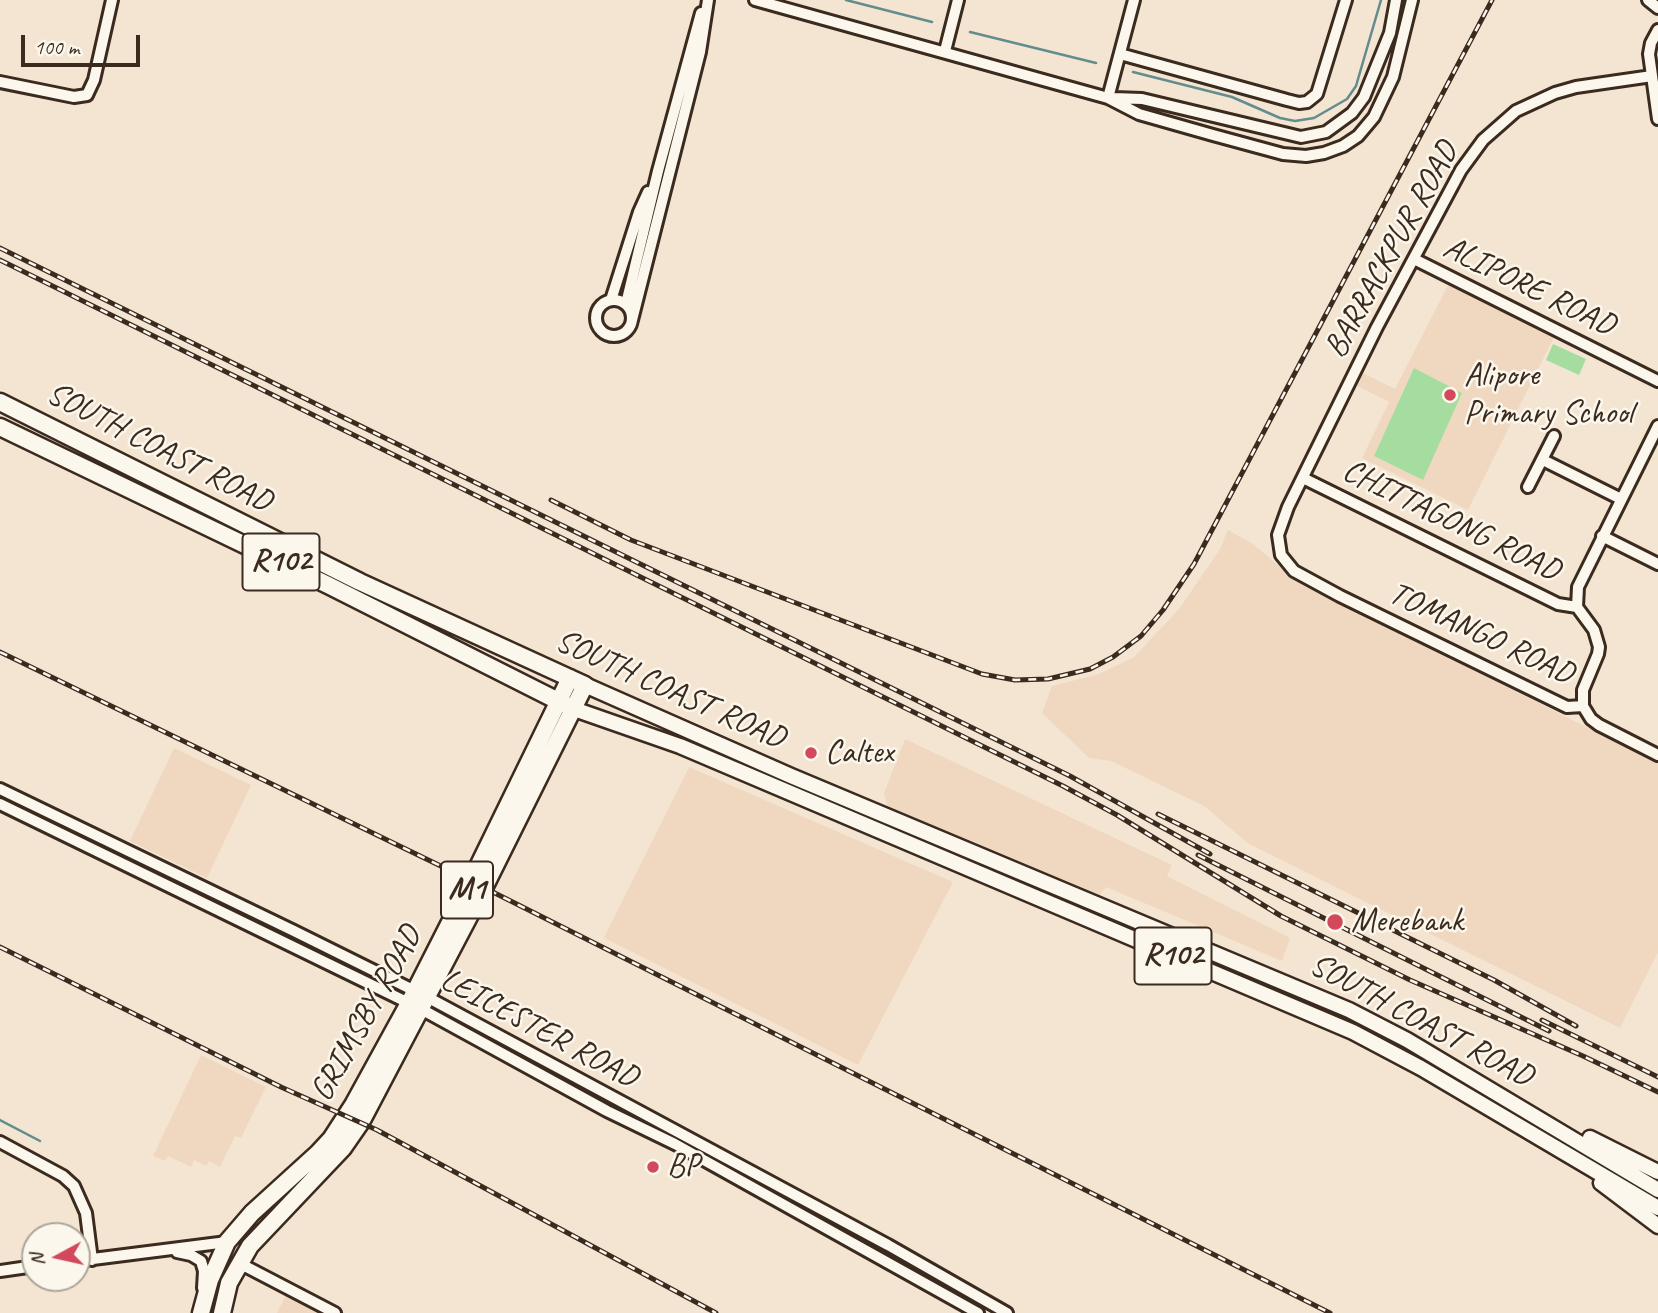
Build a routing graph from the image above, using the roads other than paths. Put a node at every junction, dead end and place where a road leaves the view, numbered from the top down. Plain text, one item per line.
1 (112, 0) edge
2 (707, 0) edge
3 (755, 0) edge
4 (958, 0) edge
5 (1134, 0) edge
6 (1346, 0) edge
7 (1396, 0) edge
8 (1412, 0) edge
9 (1648, 0) edge
10 (1658, 8) edge
11 (1658, 30) edge
12 (945, 51) junction
13 (1120, 54) junction
14 (1652, 76) junction
15 (0, 82) edge
16 (1108, 98) junction
17 (1658, 119) edge
18 (658, 171) junction
19 (1414, 259) junction
20 (611, 300) junction
21 (626, 304) junction
22 (632, 320) junction
23 (1658, 381) edge
24 (0, 402) edge
25 (1658, 426) edge
26 (0, 427) edge
27 (1554, 436) dead end
28 (89, 445) junction
29 (1543, 460) junction
30 (79, 463) junction
31 (1303, 478) junction
32 (1528, 487) dead end
33 (1621, 499) junction
34 (1602, 536) junction
35 (1281, 555) joint
36 (1658, 564) edge
37 (1577, 607) junction
38 (577, 682) junction
39 (559, 702) junction
40 (1583, 706) junction
41 (574, 709) junction
42 (658, 718) junction
43 (651, 735) junction
44 (1658, 755) edge
45 (811, 784) junction
46 (0, 789) edge
47 (803, 798) junction
48 (0, 804) edge
49 (902, 822) junction
50 (895, 838) junction
51 (962, 847) junction
52 (999, 863) junction
53 (956, 864) junction
54 (993, 879) junction
55 (1096, 904) junction
56 (1088, 920) junction
57 (304, 936) junction
58 (298, 949) junction
59 (1277, 980) junction
60 (1270, 998) junction
61 (418, 1000) junction
62 (1469, 1076) junction
63 (1461, 1092) junction
64 (1547, 1122) junction
65 (0, 1142) edge
66 (337, 1143) junction
67 (1552, 1146) junction
68 (1658, 1172) edge
69 (1658, 1190) edge
70 (1658, 1208) edge
71 (1658, 1226) edge
72 (228, 1242) junction
73 (167, 1251) junction
74 (92, 1260) joint
75 (239, 1263) junction
76 (21, 1268) edge
77 (0, 1271) edge
78 (202, 1311) edge
79 (222, 1313) edge
80 (335, 1313) edge
81 (978, 1313) edge
82 (1007, 1313) edge

1 - 15 street
2 - 18 street
2 - 22 street
3 - 12 street
4 - 12 street
5 - 13 street
6 - 13 street
7 - 16 street
8 - 16 street
9 - 10 street
11 - 14 street
12 - 16 street
13 - 16 street
14 - 17 street
14 - 19 street, BARRACKPUR ROAD
18 - 20 street
18 - 21 street
19 - 23 street, ALIPORE ROAD
19 - 31 street, BARRACKPUR ROAD
20 - 21 street
20 - 22 street
21 - 22 street
24 - 28 highway, SOUTH COAST ROAD / R102
25 - 33 street
26 - 30 highway, SOUTH COAST ROAD / R102
27 - 29 street
28 - 30 highway
28 - 38 highway, SOUTH COAST ROAD / R102
29 - 32 street
29 - 33 street
30 - 39 highway, SOUTH COAST ROAD / R102
31 - 35 street, BARRACKPUR ROAD
31 - 37 street, CHITTAGONG ROAD
33 - 34 street
34 - 36 street
34 - 37 street
35 - 40 street, TOMANGO ROAD
37 - 40 street
38 - 39 highway, GRIMSBY ROAD / M1
38 - 41 highway, GRIMSBY ROAD / M1
38 - 42 main road, SOUTH COAST ROAD / R102
39 - 41 highway, SOUTH COAST ROAD / R102
39 - 61 highway, GRIMSBY ROAD / M1
40 - 44 street, TOMANGO ROAD
41 - 43 main road, SOUTH COAST ROAD / R102
41 - 61 highway, GRIMSBY ROAD / M1
42 - 43 main road
42 - 45 main road, SOUTH COAST ROAD / R102
43 - 47 main road, SOUTH COAST ROAD / R102
45 - 47 main road
45 - 49 main road, SOUTH COAST ROAD / R102
46 - 57 street, LEICESTER ROAD
47 - 50 main road, SOUTH COAST ROAD / R102
48 - 58 street, LEICESTER ROAD
49 - 50 main road
49 - 51 main road, SOUTH COAST ROAD / R102
50 - 53 main road, SOUTH COAST ROAD / R102
51 - 52 main road, SOUTH COAST ROAD / R102
51 - 53 main road
52 - 54 main road
52 - 55 main road, SOUTH COAST ROAD / R102
53 - 54 main road, SOUTH COAST ROAD / R102
54 - 56 main road, SOUTH COAST ROAD / R102
55 - 56 main road
55 - 59 main road, SOUTH COAST ROAD / R102
56 - 60 main road, SOUTH COAST ROAD / R102
57 - 58 street
57 - 61 street, LEICESTER ROAD
58 - 61 street, LEICESTER ROAD
59 - 60 main road
59 - 62 main road, SOUTH COAST ROAD / R102
60 - 63 main road, SOUTH COAST ROAD / R102
61 - 66 highway, GRIMSBY ROAD / M1
61 - 81 street, LEICESTER ROAD
61 - 82 street, LEICESTER ROAD
62 - 63 main road
62 - 64 main road, SOUTH COAST ROAD / R102
63 - 67 main road, SOUTH COAST ROAD / R102
64 - 68 main road
64 - 69 main road, SOUTH COAST ROAD / R102
65 - 74 street
66 - 72 highway, GRIMSBY ROAD / M1
66 - 75 highway, GRIMSBY ROAD / M1
67 - 70 main road, SOUTH COAST ROAD / R102
67 - 71 main road
72 - 73 street
72 - 78 highway, GRIMSBY ROAD / M1
73 - 74 street
73 - 78 street
75 - 79 highway, GRIMSBY ROAD / M1
75 - 80 street
76 - 77 street

